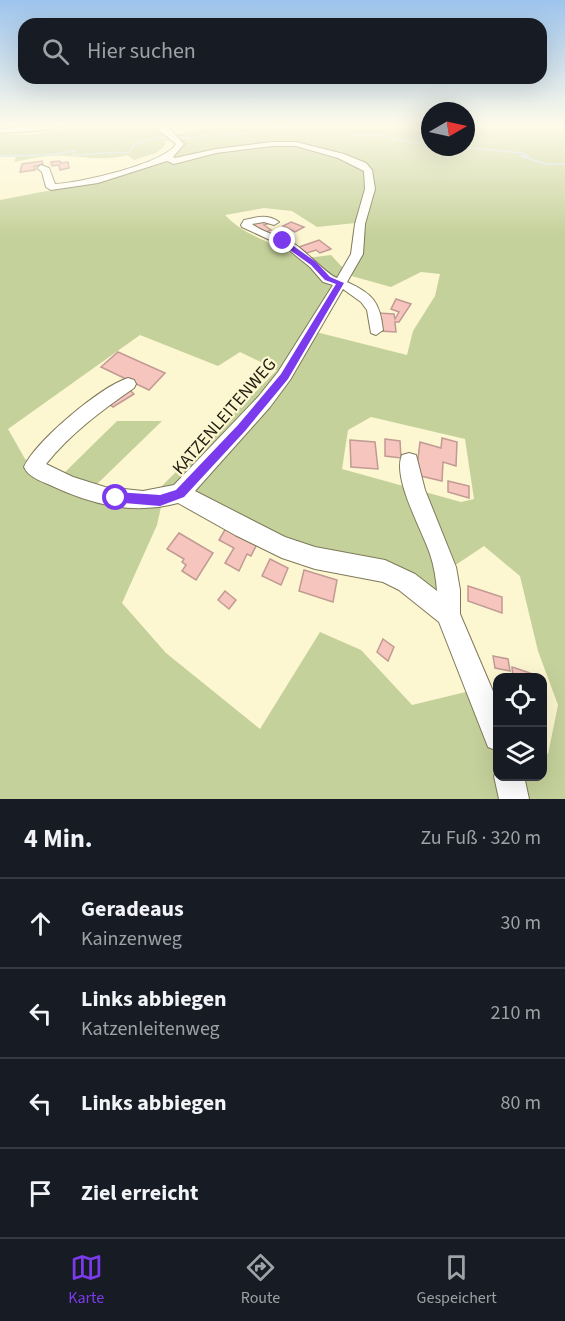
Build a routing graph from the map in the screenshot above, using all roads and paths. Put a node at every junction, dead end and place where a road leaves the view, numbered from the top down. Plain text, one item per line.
1 (156, 161) edge
2 (354, 161) edge
3 (41, 168) dead end
4 (274, 222) dead end
5 (340, 283) junction
6 (376, 330) dead end
7 (128, 384) dead end
8 (410, 461) dead end
9 (180, 494) junction
10 (448, 614) junction
11 (494, 727) edge
12 (510, 781) edge
13 (514, 799) edge

1 - 3 street
2 - 5 street, KATZENLEITENWEG
4 - 5 street
5 - 6 street
5 - 9 street, KATZENLEITENWEG
7 - 9 street
8 - 10 street
9 - 10 street
10 - 11 street
12 - 13 street

